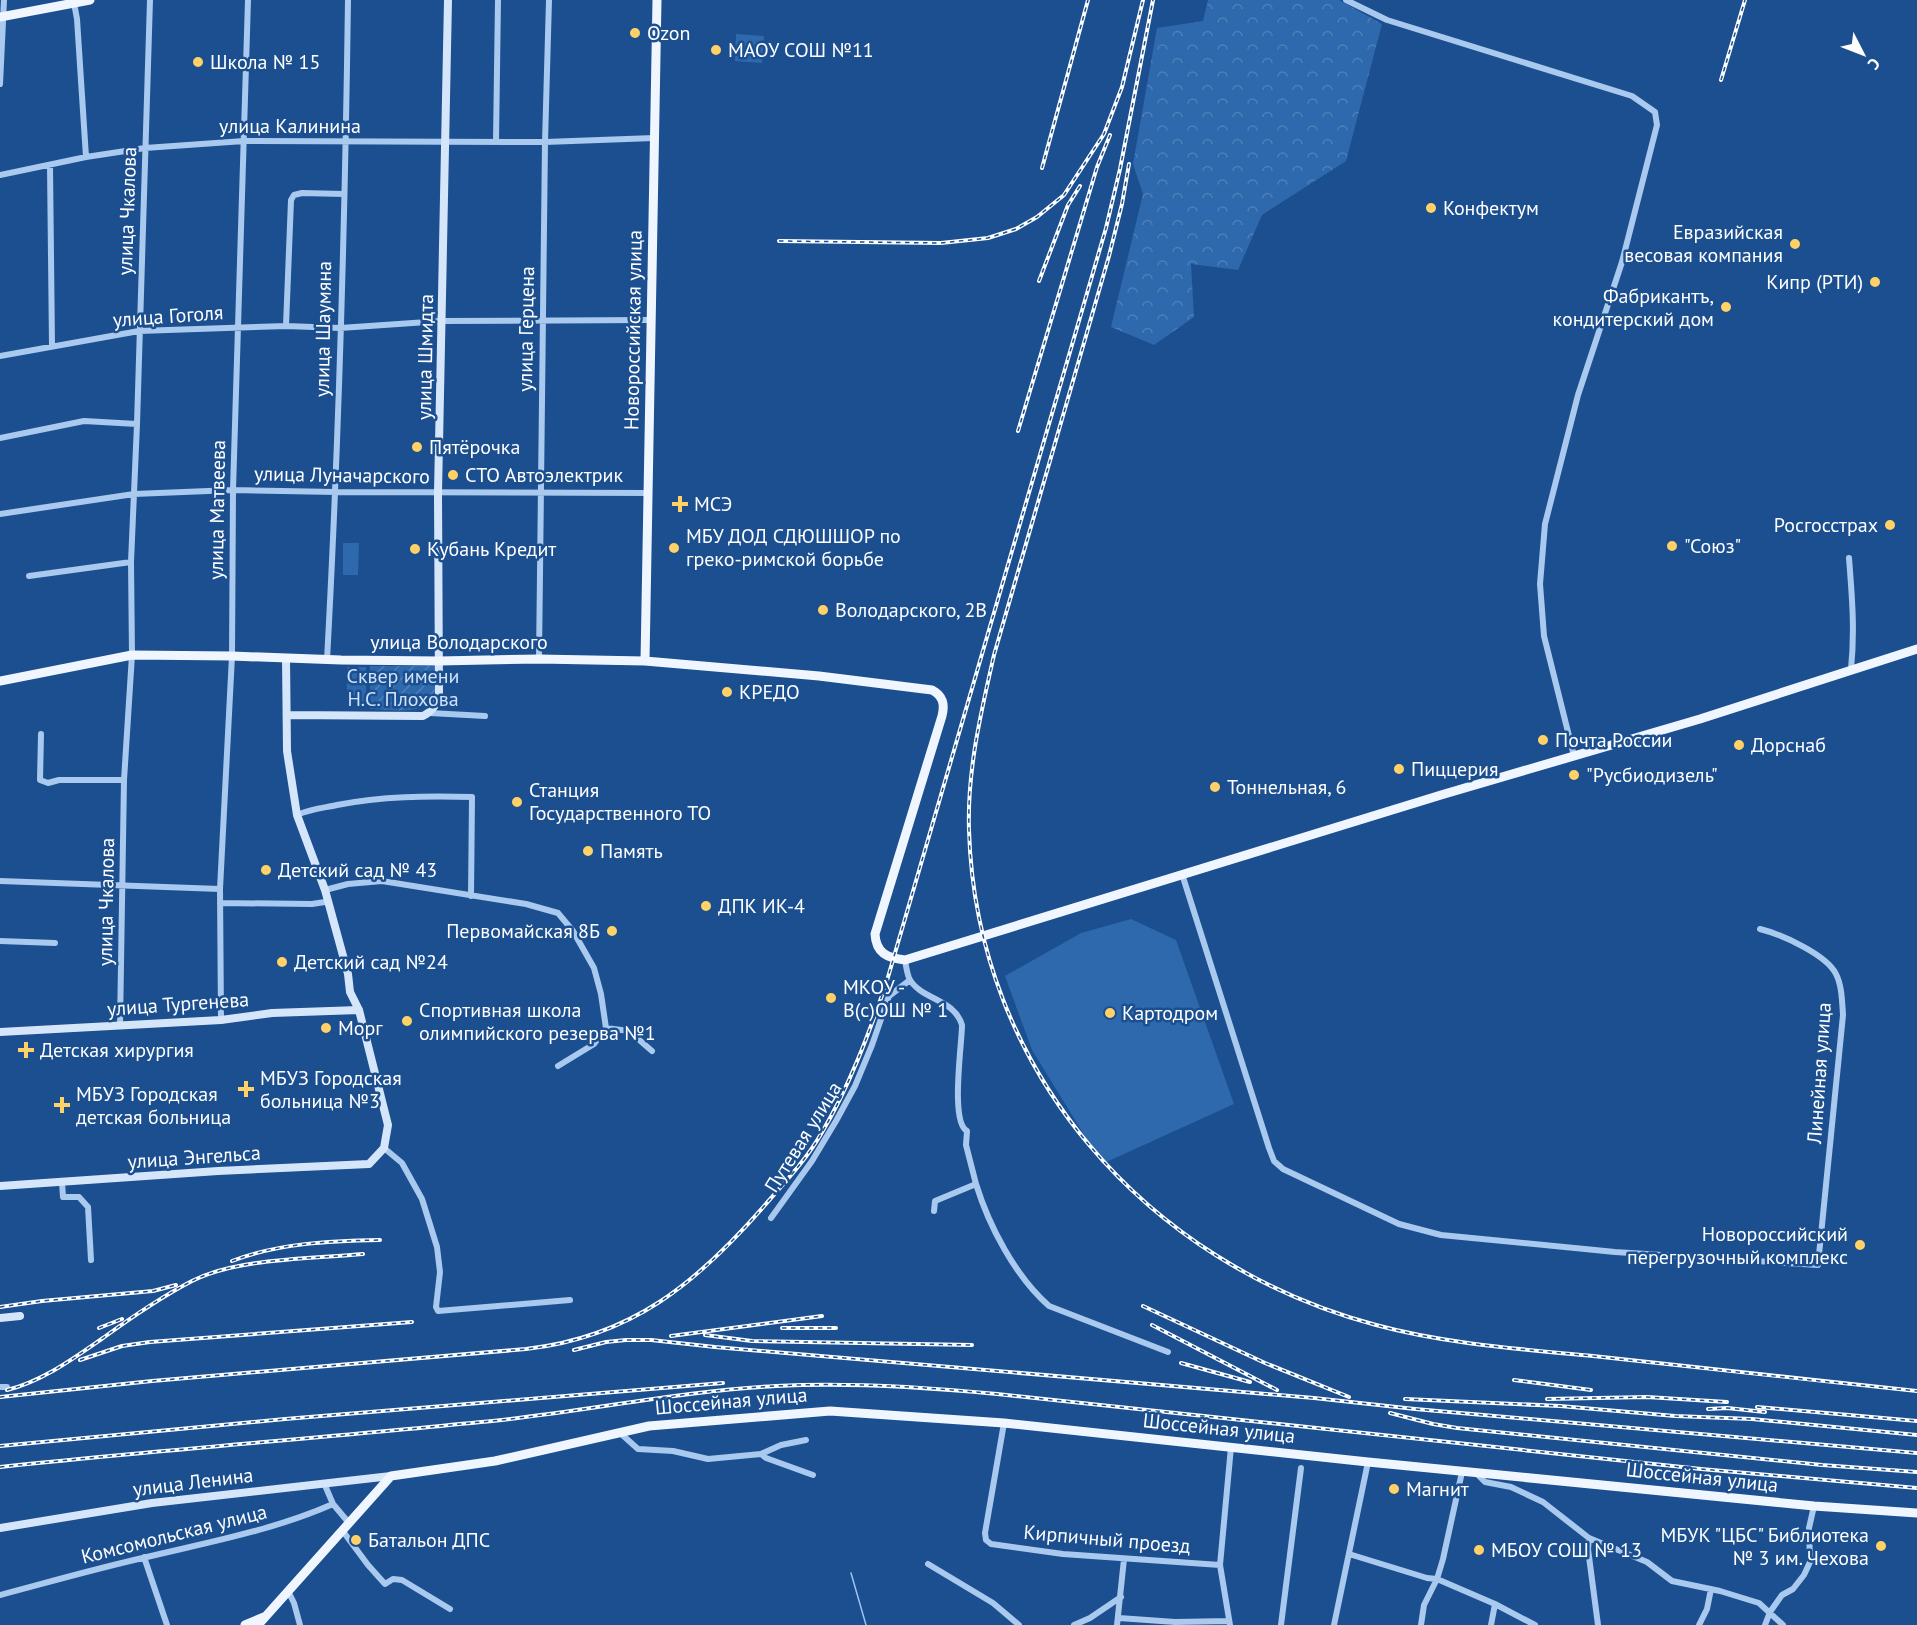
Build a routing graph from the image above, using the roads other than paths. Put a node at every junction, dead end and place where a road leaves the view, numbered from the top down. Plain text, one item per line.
1 (4, 0) edge
2 (90, 0) edge
3 (150, 0) edge
4 (248, 0) edge
5 (348, 0) edge
6 (448, 0) edge
7 (498, 0) edge
8 (549, 0) edge
9 (657, 0) edge
10 (1346, 0) edge
11 (74, 3) junction
12 (1, 16) edge
13 (0, 84) edge
14 (654, 138) junction
15 (244, 141) junction
16 (496, 141) junction
17 (346, 142) junction
18 (446, 142) junction
19 (545, 142) junction
20 (145, 148) junction
21 (86, 157) junction
22 (50, 165) junction
23 (0, 175) edge
24 (344, 194) junction
25 (542, 320) junction
26 (650, 320) junction
27 (442, 321) junction
28 (286, 326) junction
29 (238, 327) junction
30 (339, 328) junction
31 (139, 331) junction
32 (52, 346) junction
33 (0, 356) edge
34 (137, 424) junction
35 (0, 438) edge
36 (233, 490) junction
37 (336, 492) junction
38 (540, 492) junction
39 (438, 493) junction
40 (649, 493) junction
41 (134, 494) junction
42 (0, 514) edge
43 (1849, 558) dead end
44 (131, 562) junction
45 (29, 576) dead end
46 (1917, 649) edge
47 (132, 655) junction
48 (232, 656) junction
49 (286, 658) junction
50 (539, 659) junction
51 (327, 660) junction
52 (439, 661) junction
53 (645, 661) junction
54 (1851, 669) junction
55 (0, 681) edge
56 (430, 713) junction
57 (287, 715) junction
58 (485, 716) dead end
59 (41, 734) dead end
60 (1574, 756) junction
61 (124, 780) junction
62 (297, 815) junction
63 (1182, 874) junction
64 (0, 881) edge
65 (124, 885) junction
66 (220, 889) junction
67 (325, 890) junction
68 (471, 896) junction
69 (325, 902) dead end
70 (220, 903) junction
71 (1760, 929) dead end
72 (0, 941) edge
73 (55, 943) dead end
74 (905, 960) junction
75 (910, 980) junction
76 (359, 1010) junction
77 (221, 1020) junction
78 (120, 1026) junction
79 (606, 1028) junction
80 (0, 1032) edge
81 (652, 1051) dead end
82 (558, 1066) dead end
83 (384, 1148) junction
84 (62, 1182) junction
85 (976, 1184) junction
86 (0, 1186) edge
87 (934, 1211) dead end
88 (771, 1218) dead end
89 (91, 1260) dead end
90 (570, 1300) dead end
91 (20, 1316) dead end
92 (0, 1318) edge
93 (1168, 1352) dead end
94 (1004, 1424) junction
95 (620, 1432) junction
96 (806, 1440) dead end
97 (1231, 1447) junction
98 (761, 1454) junction
99 (1368, 1462) junction
100 (1301, 1468) dead end
101 (1462, 1472) junction
102 (1476, 1473) junction
103 (813, 1474) dead end
104 (391, 1476) junction
105 (324, 1484) junction
106 (333, 1504) junction
107 (1814, 1506) junction
108 (1917, 1513) edge
109 (345, 1526) junction
110 (0, 1528) edge
111 (1589, 1538) junction
112 (1349, 1554) junction
113 (144, 1557) junction
114 (1124, 1559) junction
115 (928, 1564) dead end
116 (1220, 1564) junction
117 (1437, 1579) junction
118 (1711, 1589) junction
119 (288, 1591) junction
120 (0, 1595) edge
121 (1121, 1597) junction
122 (1495, 1604) junction
123 (450, 1609) dead end
124 (1770, 1612) junction
125 (261, 1621) edge
126 (1118, 1621) edge
127 (1229, 1623) edge
128 (167, 1625) edge
129 (245, 1625) edge
130 (300, 1625) edge
131 (1019, 1625) edge
132 (1074, 1625) edge
133 (1281, 1625) edge
134 (1334, 1625) edge
135 (1421, 1625) edge
136 (1491, 1625) edge
137 (1535, 1625) edge
138 (1598, 1625) edge
139 (1699, 1625) edge
140 (1765, 1625) edge
141 (1783, 1625) edge

1 - 12 street
2 - 11 main road
3 - 20 street, улица Чкалова
4 - 15 street, улица Матвеева
5 - 17 street, улица Шаумяна
6 - 18 street, улица Шмидта
7 - 16 street
8 - 19 street, улица Герцена
9 - 14 main road, Новороссийская улица
10 - 60 street
11 - 12 main road
11 - 21 street
12 - 13 street
14 - 19 street, улица Калинина
14 - 26 main road, Новороссийская улица
15 - 17 street, улица Калинина
15 - 20 street, улица Калинина
15 - 29 street, улица Матвеева
16 - 18 street, улица Калинина
16 - 19 street, улица Калинина
17 - 18 street, улица Калинина
17 - 24 street, улица Шаумяна
18 - 27 street, улица Шмидта
19 - 25 street, улица Герцена
20 - 21 street, улица Калинина
20 - 31 street, улица Чкалова
21 - 22 street, улица Калинина
22 - 23 street, улица Калинина
22 - 32 street
24 - 28 street
24 - 30 street, улица Шаумяна
25 - 26 street, улица Гоголя
25 - 27 street, улица Гоголя
25 - 38 street, улица Герцена
26 - 40 main road, Новороссийская улица
27 - 30 street, улица Гоголя
27 - 39 street, улица Шмидта
28 - 29 street, улица Гоголя
28 - 30 street, улица Гоголя
29 - 31 street, улица Гоголя
29 - 36 street, улица Матвеева
30 - 37 street, улица Шаумяна
31 - 32 street, улица Гоголя
31 - 34 street, улица Чкалова
32 - 33 street, улица Гоголя
34 - 35 street
34 - 41 street, улица Чкалова
36 - 37 street, улица Луначарского
36 - 41 street, улица Луначарского
36 - 48 street, улица Матвеева
37 - 39 street, улица Луначарского
37 - 51 street, улица Шаумяна
38 - 39 street, улица Луначарского
38 - 40 street, улица Луначарского
38 - 50 street, улица Герцена
39 - 52 street, улица Шмидта
40 - 53 main road, Новороссийская улица
41 - 42 street, улица Луначарского
41 - 44 street, улица Чкалова
43 - 54 street
44 - 45 street
44 - 47 street, улица Чкалова
46 - 54 main road
47 - 48 main road, улица Володарского
47 - 55 main road, улица Володарского
47 - 61 street, улица Чкалова
48 - 49 main road, улица Володарского
48 - 66 street, улица Матвеева
49 - 51 main road, улица Володарского
49 - 57 street
50 - 52 main road, улица Володарского
50 - 53 main road, улица Володарского
51 - 52 main road, улица Володарского
52 - 56 street, улица Шмидта
53 - 74 main road, улица Володарского
54 - 60 main road
56 - 57 street
56 - 58 street
57 - 62 street
59 - 61 street
60 - 63 main road
61 - 65 street, улица Чкалова
62 - 67 street
62 - 68 street
63 - 71 street, Линейная улица
63 - 74 main road
64 - 65 street
65 - 66 street
65 - 78 street, улица Чкалова
66 - 70 street, улица Матвеева
67 - 68 street
67 - 76 street
68 - 79 street
69 - 70 street
70 - 77 street, улица Матвеева
72 - 73 street
74 - 75 street
75 - 85 street
75 - 88 street, Путевая улица
76 - 77 street, улица Тургенева
76 - 83 street
77 - 78 street, улица Тургенева
78 - 80 street, улица Тургенева
79 - 81 street
79 - 82 street
83 - 84 street, улица Энгельса
83 - 90 street
84 - 86 street, улица Энгельса
84 - 89 street
85 - 87 street
85 - 93 street
91 - 92 street
94 - 95 main road, Шоссейная улица
94 - 97 main road, Шоссейная улица
94 - 114 street, Кирпичный проезд
95 - 98 street
95 - 104 main road, Шоссейная улица
96 - 98 street
97 - 99 main road, Шоссейная улица
97 - 116 street
98 - 103 street
99 - 101 main road, Шоссейная улица
99 - 112 street
100 - 133 street
101 - 102 main road, Шоссейная улица
101 - 117 street
102 - 107 main road, Шоссейная улица
102 - 111 street
104 - 105 street, улица Ленина
104 - 109 main road
105 - 106 street
105 - 110 street, улица Ленина
106 - 109 street
106 - 113 street, Комсомольская улица
107 - 108 main road, Шоссейная улица
107 - 124 street
109 - 119 main road
109 - 123 street
111 - 118 street
111 - 138 street
112 - 117 street
112 - 134 street
113 - 120 street, Комсомольская улица
113 - 128 street
114 - 116 street, Кирпичный проезд
114 - 121 street
115 - 131 street
116 - 127 street
117 - 122 street
117 - 135 street
118 - 124 street
118 - 139 street
119 - 125 main road
119 - 130 street
121 - 126 street
121 - 132 street
122 - 136 street
122 - 137 street
124 - 140 street
124 - 141 street
125 - 129 main road
126 - 127 street

